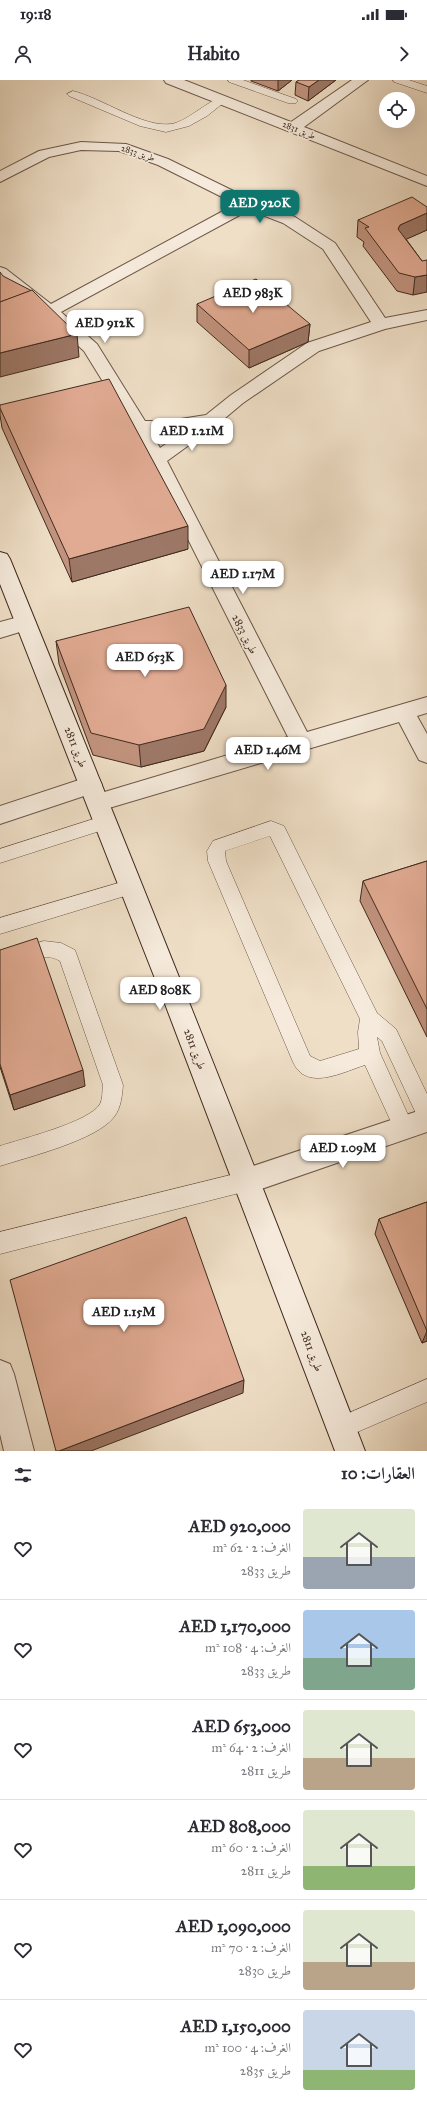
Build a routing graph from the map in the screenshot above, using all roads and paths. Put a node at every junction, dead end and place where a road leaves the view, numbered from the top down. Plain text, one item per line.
1 (171, 80) edge
2 (233, 80) edge
3 (360, 80) edge
4 (398, 80) edge
5 (427, 90) edge
6 (73, 94) dead end
7 (221, 100) junction
8 (292, 101) dead end
9 (293, 128) junction
10 (0, 178) edge
11 (427, 181) edge
12 (248, 204) junction
13 (0, 272) edge
14 (50, 311) junction
15 (427, 315) edge
16 (381, 324) junction
17 (212, 420) junction
18 (140, 427) junction
19 (156, 461) junction
20 (0, 559) edge
21 (26, 623) junction
22 (0, 630) edge
23 (427, 705) edge
24 (404, 712) junction
25 (302, 743) junction
26 (427, 754) edge
27 (99, 803) junction
28 (0, 814) edge
29 (0, 856) edge
30 (132, 887) junction
31 (0, 926) edge
32 (0, 962) edge
33 (370, 1019) junction
34 (370, 1054) junction
35 (427, 1115) edge
36 (415, 1124) edge
37 (0, 1156) edge
38 (247, 1181) junction
39 (0, 1243) edge
40 (0, 1374) edge
41 (427, 1390) edge
42 (341, 1428) junction
43 (19, 1451) edge
44 (350, 1451) edge

1 - 7 street, طريق 2831
2 - 8 lane
3 - 9 street
4 - 5 lane
6 - 7 lane
7 - 9 street, طريق 2831
9 - 11 street, طريق 2831
10 - 12 street, طريق 2833
12 - 14 street
12 - 16 street, طريق 2833
13 - 14 street, طريق 2833
14 - 18 street, طريق 2833
15 - 16 street
16 - 17 street
17 - 18 street
17 - 19 street
18 - 19 street, طريق 2833
19 - 25 street, طريق 2833
20 - 21 street, طريق 2811
21 - 22 street
21 - 27 street, طريق 2811
23 - 24 street
24 - 25 street
24 - 26 street
25 - 27 street
27 - 28 street
27 - 29 lane
27 - 30 street, طريق 2811
30 - 31 lane
30 - 38 street, طريق 2811
32 - 37 lane
33 - 34 lane
33 - 34 lane
33 - 35 lane
34 - 36 lane
36 - 38 street
38 - 39 lane
38 - 42 street, طريق 2811
40 - 43 street
41 - 42 lane
42 - 44 street, طريق 2811

